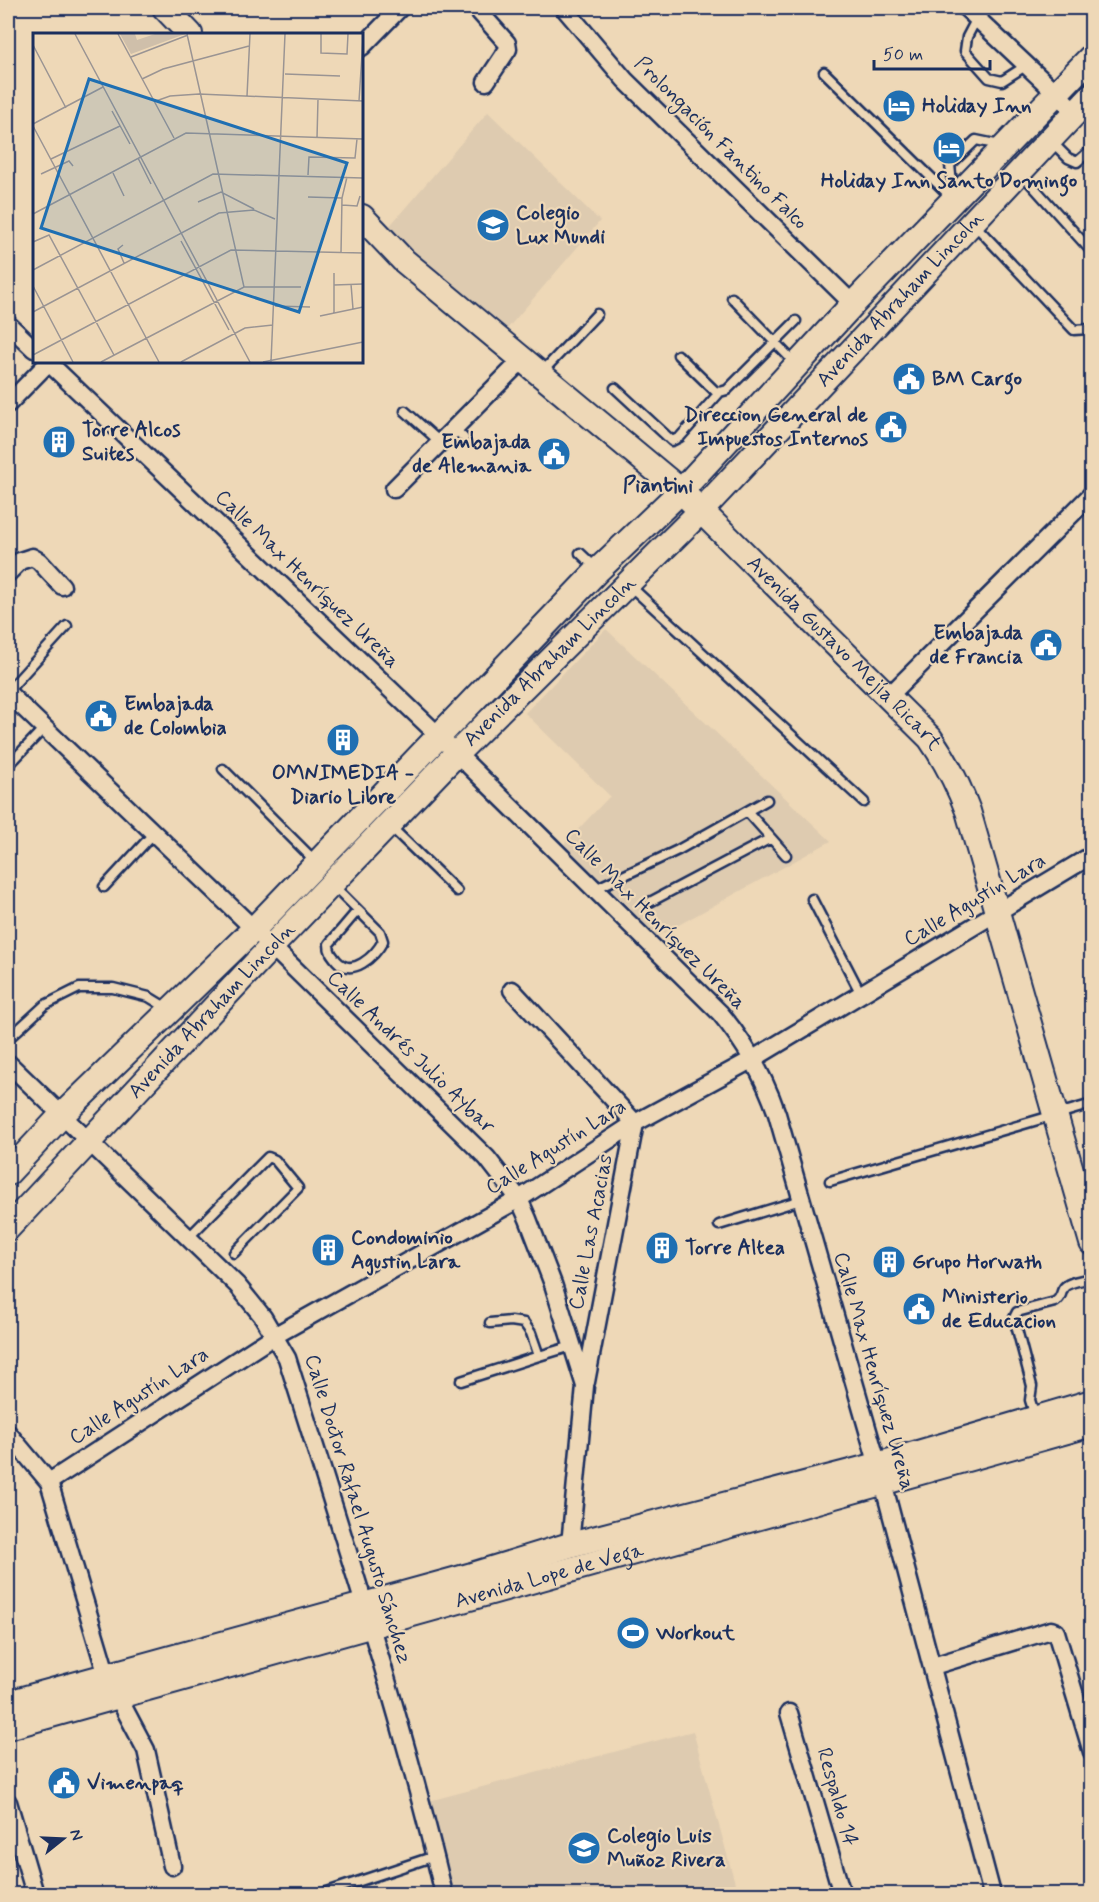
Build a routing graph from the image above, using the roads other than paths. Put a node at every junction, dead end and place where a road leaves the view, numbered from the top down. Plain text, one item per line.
1 (165, 8) edge
2 (400, 8) edge
3 (476, 8) edge
4 (564, 8) edge
5 (971, 13) edge
6 (189, 33) edge
7 (363, 46) edge
8 (1092, 56) edge
9 (1027, 65) junction
10 (824, 72) dead end
11 (486, 82) dead end
12 (1056, 92) junction
13 (1083, 103) edge
14 (1049, 139) junction
15 (1092, 149) edge
16 (1019, 171) junction
17 (954, 200) junction
18 (363, 218) edge
19 (972, 222) junction
20 (1092, 252) edge
21 (732, 298) dead end
22 (853, 304) junction
23 (597, 314) dead end
24 (796, 321) dead end
25 (8, 324) edge
26 (1092, 327) edge
27 (776, 343) junction
28 (33, 348) edge
29 (678, 355) dead end
30 (47, 363) edge
31 (49, 363) edge
32 (797, 365) junction
33 (531, 367) junction
34 (615, 388) dead end
35 (720, 392) junction
36 (8, 404) edge
37 (405, 411) dead end
38 (440, 442) junction
39 (394, 489) dead end
40 (681, 491) junction
41 (1092, 494) edge
42 (700, 512) junction
43 (580, 553) dead end
44 (598, 570) junction
45 (8, 573) edge
46 (628, 584) junction
47 (62, 586) dead end
48 (67, 626) dead end
49 (8, 692) edge
50 (888, 697) junction
51 (44, 728) junction
52 (439, 736) junction
53 (456, 754) junction
54 (8, 766) edge
55 (223, 769) dead end
56 (767, 800) dead end
57 (864, 802) dead end
58 (747, 812) junction
59 (388, 825) junction
60 (154, 833) junction
61 (771, 838) junction
62 (786, 855) dead end
63 (1092, 855) edge
64 (317, 863) junction
65 (332, 884) junction
66 (104, 887) dead end
67 (595, 890) junction
68 (457, 891) dead end
69 (812, 899) dead end
70 (650, 902) dead end
71 (358, 910) junction
72 (998, 913) junction
73 (254, 929) junction
74 (272, 946) junction
75 (512, 990) dead end
76 (861, 994) junction
77 (170, 1010) junction
78 (8, 1040) edge
79 (753, 1059) junction
80 (8, 1063) edge
81 (1092, 1104) edge
82 (62, 1115) junction
83 (1055, 1116) junction
84 (635, 1123) junction
85 (88, 1141) junction
86 (8, 1173) edge
87 (830, 1181) dead end
88 (519, 1199) junction
89 (801, 1200) junction
90 (719, 1225) dead end
91 (8, 1228) edge
92 (188, 1238) junction
93 (1092, 1243) edge
94 (234, 1253) dead end
95 (1092, 1278) edge
96 (490, 1323) dead end
97 (274, 1336) junction
98 (572, 1346) junction
99 (539, 1356) junction
100 (461, 1381) dead end
101 (585, 1386) junction
102 (1092, 1402) edge
103 (1036, 1418) junction
104 (1092, 1424) edge
105 (8, 1433) edge
106 (880, 1474) junction
107 (49, 1482) junction
108 (570, 1545) junction
109 (368, 1615) junction
110 (933, 1666) junction
111 (112, 1686) junction
112 (8, 1703) edge
113 (789, 1713) dead end
114 (8, 1726) edge
115 (1092, 1752) edge
116 (8, 1802) edge
117 (435, 1856) junction
118 (172, 1866) dead end
119 (35, 1894) edge
120 (321, 1894) edge
121 (444, 1894) edge
122 (842, 1894) edge
123 (992, 1894) edge

1 - 6 main road
2 - 7 street
3 - 11 street
4 - 22 street, Prolongación Fantino Falco
5 - 9 street
5 - 9 lane
8 - 12 main road, Avenida Abraham Lincoln
9 - 12 street
10 - 17 lane
12 - 13 street
12 - 17 main road, Avenida Abraham Lincoln
13 - 14 main road, Avenida Abraham Lincoln
14 - 15 lane
14 - 16 main road, Avenida Abraham Lincoln
16 - 19 main road, Avenida Abraham Lincoln
16 - 20 lane
17 - 22 main road, Avenida Abraham Lincoln
18 - 33 main road, Avenida Gustavo Mejía Ricart
19 - 26 lane
19 - 42 main road, Avenida Abraham Lincoln
21 - 27 lane
22 - 32 main road, Avenida Abraham Lincoln
23 - 33 lane
24 - 27 lane
25 - 28 street
27 - 32 lane
27 - 35 lane
29 - 35 lane
30 - 36 street
31 - 52 street, Calle Max Henríquez Ureña
32 - 40 main road, Avenida Abraham Lincoln
33 - 38 street
33 - 40 main road, Avenida Gustavo Mejía Ricart
34 - 35 lane
37 - 38 lane
38 - 39 street
40 - 42 main road, Avenida Gustavo Mejía Ricart
40 - 44 main road, Avenida Abraham Lincoln
41 - 50 street
42 - 46 main road, Avenida Abraham Lincoln
42 - 50 main road, Avenida Gustavo Mejía Ricart
43 - 44 lane
44 - 52 main road, Avenida Abraham Lincoln
45 - 47 street
46 - 53 main road, Avenida Abraham Lincoln
46 - 57 lane
48 - 49 lane
49 - 51 street, Calle Andrés Julio Aybar
50 - 72 main road, Avenida Gustavo Mejía Ricart
51 - 54 lane
51 - 60 street, Calle Andrés Julio Aybar
52 - 53 street, Calle Max Henríquez Ureña
52 - 64 main road, Avenida Abraham Lincoln
53 - 59 main road, Avenida Abraham Lincoln
53 - 67 street, Calle Max Henríquez Ureña
55 - 64 lane
56 - 58 lane
58 - 61 lane
58 - 67 lane
59 - 65 main road, Avenida Abraham Lincoln
59 - 68 lane
60 - 66 lane
60 - 73 street, Calle Andrés Julio Aybar
61 - 62 lane
61 - 70 lane
63 - 72 street, Calle Agustín Lara
64 - 73 main road, Avenida Abraham Lincoln
65 - 71 lane
65 - 74 main road, Avenida Abraham Lincoln
67 - 79 street, Calle Max Henríquez Ureña
69 - 76 lane
71 - 71 lane
72 - 76 street, Calle Agustín Lara
72 - 83 main road, Avenida Gustavo Mejía Ricart
73 - 74 street, Calle Andrés Julio Aybar
73 - 77 main road, Avenida Abraham Lincoln
74 - 85 main road, Avenida Abraham Lincoln
74 - 88 street, Calle Andrés Julio Aybar
75 - 84 street
76 - 79 street, Calle Agustín Lara
77 - 78 lane
77 - 82 main road, Avenida Abraham Lincoln
79 - 84 street, Calle Agustín Lara
79 - 89 street, Calle Max Henríquez Ureña
80 - 82 street, Calle Doctor Rafael Augusto Sánchez
81 - 83 lane
82 - 85 street, Calle Doctor Rafael Augusto Sánchez
82 - 86 main road, Avenida Abraham Lincoln
83 - 87 lane
83 - 93 main road, Avenida Gustavo Mejía Ricart
84 - 88 street, Calle Agustín Lara
84 - 101 street, Calle Las Acacias
85 - 91 main road, Avenida Abraham Lincoln
85 - 92 street, Calle Doctor Rafael Augusto Sánchez
88 - 97 street, Calle Agustín Lara
88 - 98 street, Calle Andrés Julio Aybar
89 - 90 lane
89 - 106 street, Calle Max Henríquez Ureña
92 - 94 lane
92 - 97 street, Calle Doctor Rafael Augusto Sánchez
95 - 103 lane
96 - 99 lane
97 - 107 street, Calle Agustín Lara
97 - 109 street, Calle Doctor Rafael Augusto Sánchez
98 - 99 lane
98 - 101 street, Calle Andrés Julio Aybar
99 - 100 lane
101 - 108 street, Calle Andrés Julio Aybar
102 - 103 main road, Avenida Lope de Vega
103 - 106 main road, Avenida Lope de Vega
104 - 106 main road, Avenida Lope de Vega
105 - 107 street
106 - 108 main road, Avenida Lope de Vega
106 - 109 main road, Avenida Lope de Vega
106 - 110 street, Calle Max Henríquez Ureña
107 - 111 street
108 - 109 main road, Avenida Lope de Vega
109 - 111 main road, Avenida Lope de Vega
109 - 117 street, Calle Doctor Rafael Augusto Sánchez
110 - 115 street
110 - 123 street, Calle Max Henríquez Ureña
111 - 112 main road, Avenida Lope de Vega
111 - 114 main road, Avenida Lope de Vega
111 - 118 street
113 - 122 street, Respaldo 14
116 - 119 street
117 - 120 lane
117 - 121 street, Calle Doctor Rafael Augusto Sánchez

